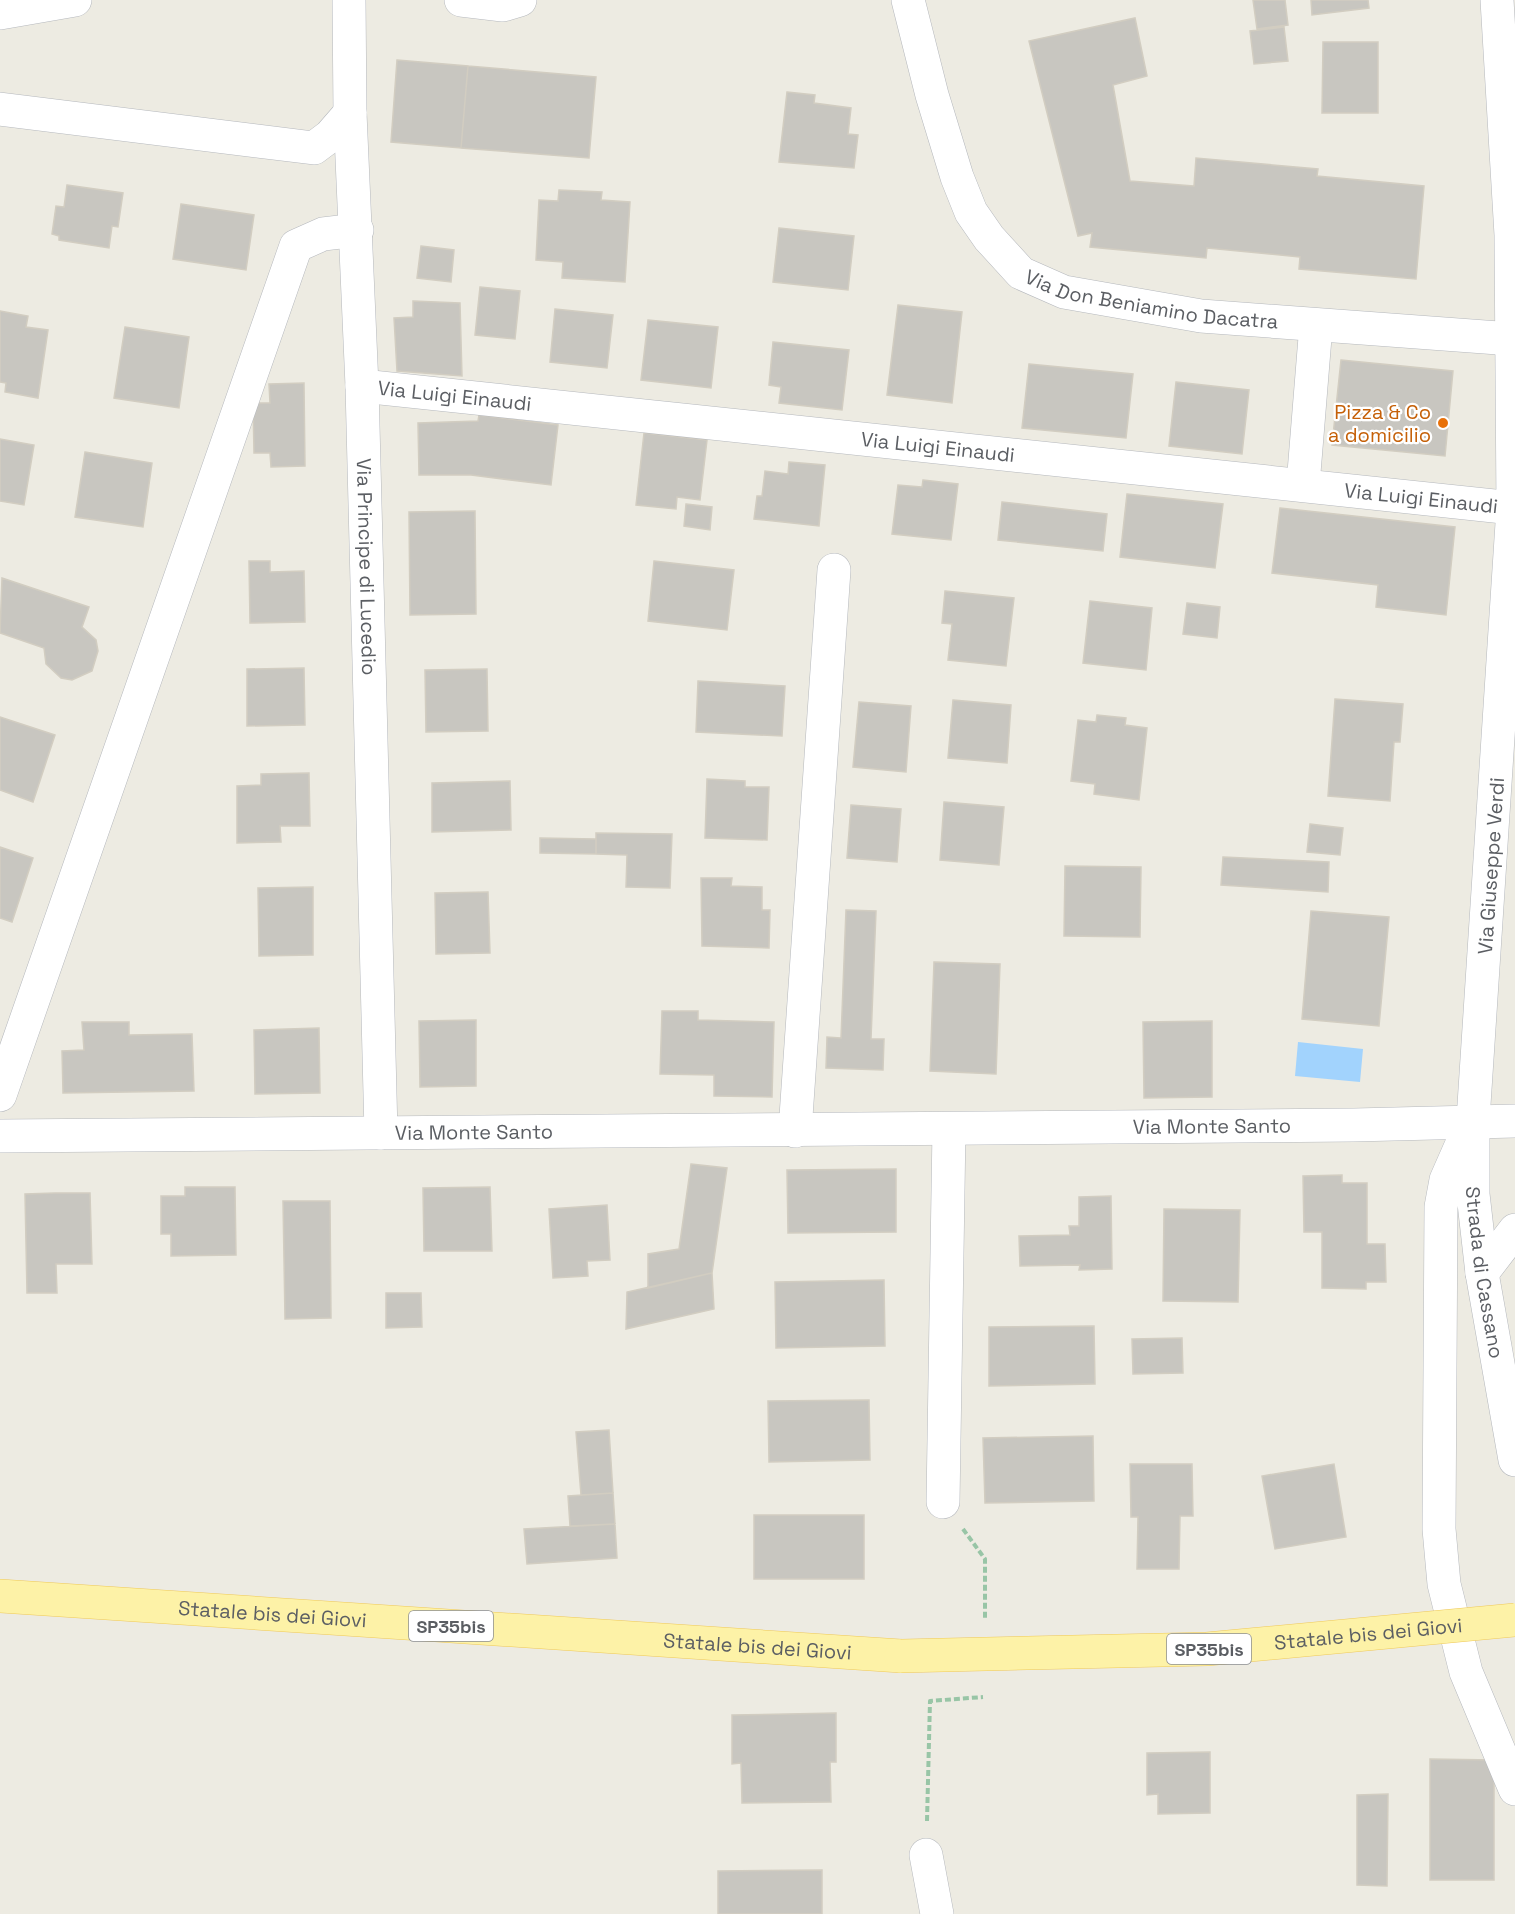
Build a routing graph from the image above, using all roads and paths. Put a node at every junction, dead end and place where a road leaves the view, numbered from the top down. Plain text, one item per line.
1 (75, 0) edge
2 (349, 0) edge
3 (460, 0) edge
4 (520, 0) edge
5 (908, 0) edge
6 (1497, 0) edge
7 (0, 14) edge
8 (0, 109) edge
9 (350, 113) junction
10 (357, 230) junction
11 (1316, 325) junction
12 (1512, 339) junction
13 (362, 386) junction
14 (1303, 485) junction
15 (1514, 508) junction
16 (834, 570) dead end
17 (1511, 643) edge
18 (0, 1095) edge
19 (1473, 1120) junction
20 (1515, 1120) edge
21 (949, 1129) junction
22 (795, 1131) junction
23 (381, 1133) junction
24 (0, 1136) edge
25 (1515, 1230) edge
26 (1482, 1273) junction
27 (1515, 1460) edge
28 (943, 1502) joint
29 (0, 1596) edge
30 (986, 1620) dead end
31 (1515, 1620) edge
32 (983, 1697) dead end
33 (1515, 1790) edge
34 (926, 1855) joint
35 (937, 1914) edge

1 - 7 street
2 - 9 street, Via Principe di Lucedio
3 - 4 street
5 - 11 street, Via Don Beniamino Dacatra
6 - 12 street, Via Giuseppe Verdi
8 - 9 street
9 - 10 street, Via Principe di Lucedio
10 - 13 street, Via Principe di Lucedio
10 - 18 street
11 - 12 street, Via Don Beniamino Dacatra
11 - 14 street
12 - 15 street, Via Giuseppe Verdi
13 - 14 street, Via Luigi Einaudi
13 - 23 street, Via Principe di Lucedio
14 - 15 street, Via Luigi Einaudi
15 - 17 street, Via Giuseppe Verdi
16 - 22 street
17 - 19 street, Via Giuseppe Verdi
19 - 20 street, Via Monte Santo
19 - 21 street, Via Monte Santo
19 - 26 street, Strada di Cassano
19 - 33 street
21 - 22 street, Via Monte Santo
21 - 28 street
22 - 23 street, Via Monte Santo
23 - 24 street, Via Monte Santo
25 - 26 street
26 - 27 street, Strada di Cassano
28 - 30 path
29 - 31 main road, Statale bis dei Giovi / SP35bis, bridge
32 - 34 path
34 - 35 street

